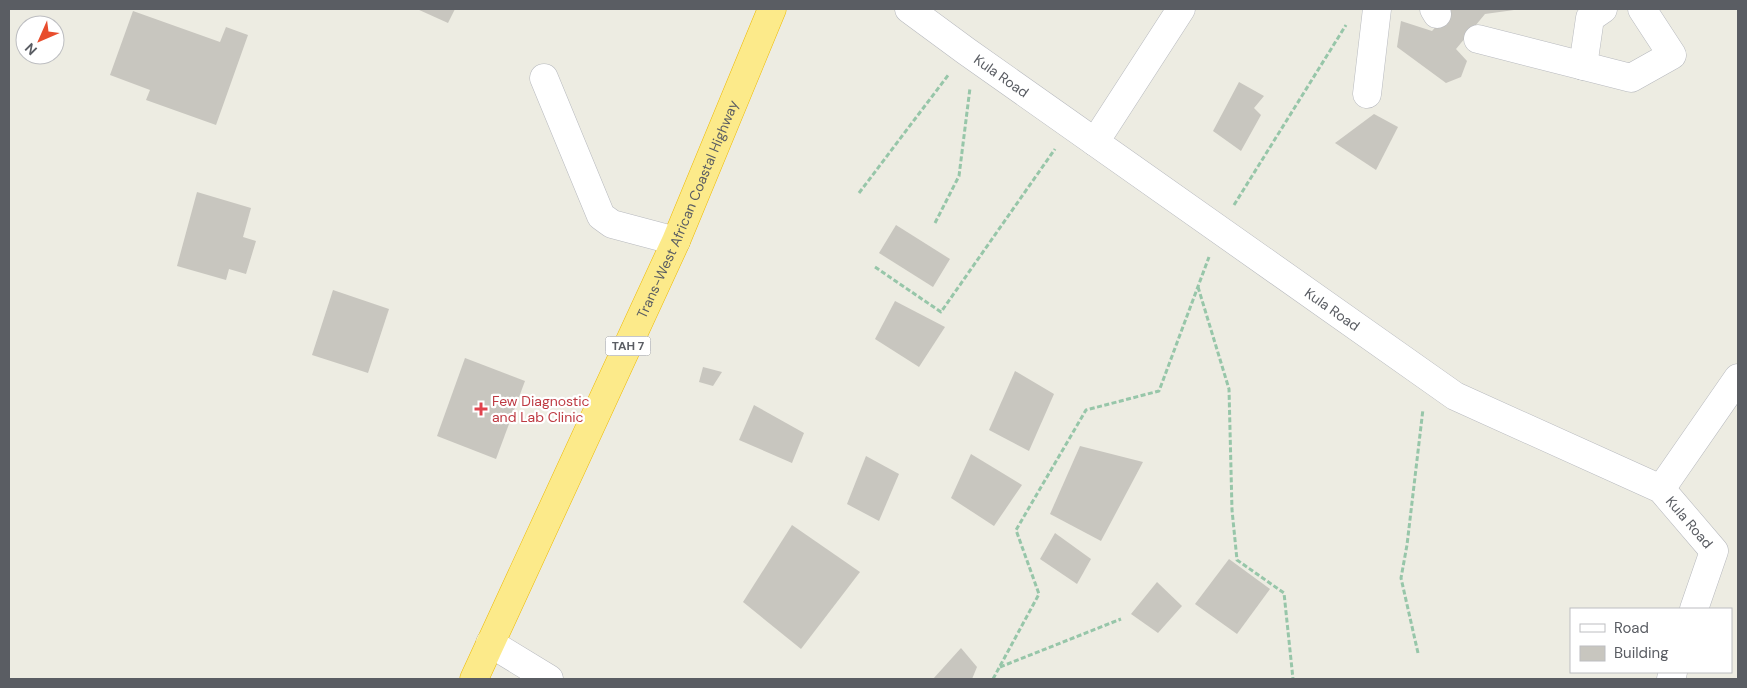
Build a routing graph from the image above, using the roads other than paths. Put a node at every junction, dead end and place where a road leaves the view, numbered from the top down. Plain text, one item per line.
1 (772, 9) edge
2 (909, 9) edge
3 (1181, 9) edge
4 (1376, 9) edge
5 (1603, 9) edge
6 (1642, 9) edge
7 (1478, 39) dead end
8 (1583, 66) junction
9 (544, 78) dead end
10 (1367, 94) dead end
11 (1095, 142) junction
12 (676, 241) junction
13 (1738, 378) edge
14 (1661, 489) junction
15 (1694, 608) edge
16 (490, 643) junction
17 (474, 679) edge
18 (548, 679) edge

1 - 12 highway, Trans-West African Coastal Highway / TAH 7
2 - 11 street, Kula Road
3 - 11 street
4 - 10 street
5 - 8 street
6 - 8 street
7 - 8 street
9 - 12 street
11 - 14 street, Kula Road
12 - 16 highway, Trans-West African Coastal Highway / TAH 7
13 - 14 street
14 - 15 street, Kula Road
16 - 17 highway, Trans-West African Coastal Highway / TAH 7
16 - 18 street

